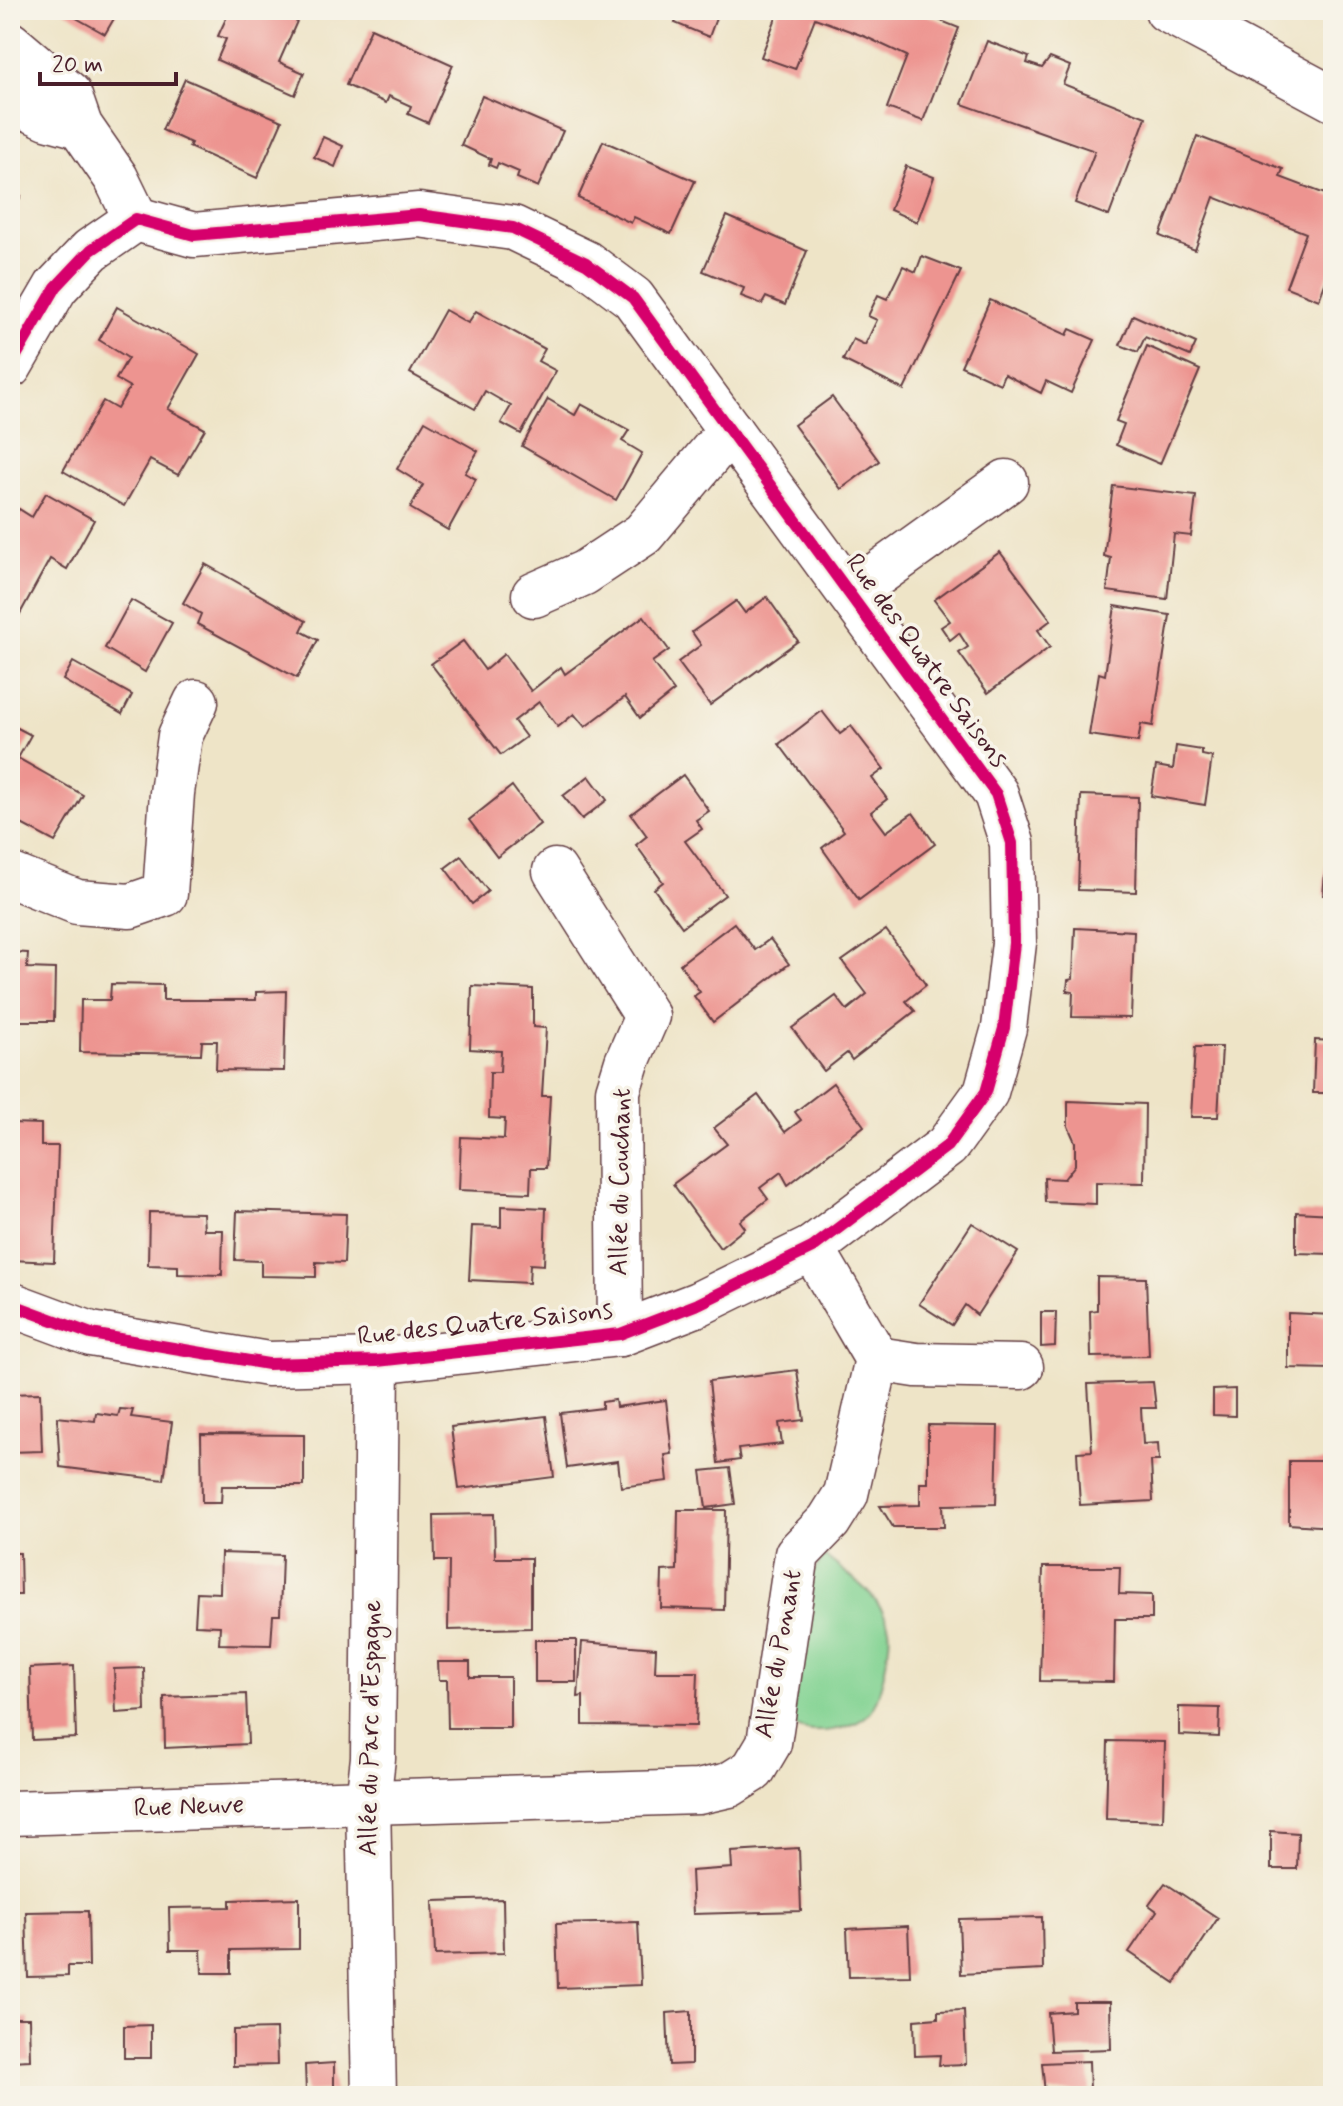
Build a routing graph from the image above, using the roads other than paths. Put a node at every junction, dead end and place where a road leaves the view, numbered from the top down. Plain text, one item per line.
1 (1167, 10) edge
2 (10, 44) edge
3 (1333, 99) edge
4 (10, 100) edge
5 (80, 126) junction
6 (136, 219) junction
7 (10, 366) edge
8 (730, 430) junction
9 (1006, 482) dead end
10 (850, 594) junction
11 (534, 595) dead end
12 (196, 702) dead end
13 (555, 871) dead end
14 (10, 875) edge
15 (812, 1248) junction
16 (10, 1304) edge
17 (620, 1334) junction
18 (877, 1359) junction
19 (377, 1361) junction
20 (1021, 1367) dead end
21 (368, 1801) junction
22 (10, 1813) edge
23 (374, 2096) edge

1 - 3 street
2 - 5 street
4 - 5 street
5 - 6 street
6 - 7 street
6 - 8 street, Rue des Quatre Saisons
8 - 10 street, Rue des Quatre Saisons
8 - 11 street
9 - 10 street
10 - 15 street, Rue des Quatre Saisons
12 - 14 street
13 - 17 street, Allée du Couchant
15 - 17 street, Rue des Quatre Saisons
15 - 18 street
16 - 19 street, Rue des Quatre Saisons
17 - 19 street, Rue des Quatre Saisons
18 - 20 street
18 - 21 street, Allée du Ponant
19 - 21 street, Allée du Parc d'Espagne
21 - 22 street, Rue Neuve
21 - 23 street, Allée du Parc d'Espagne

